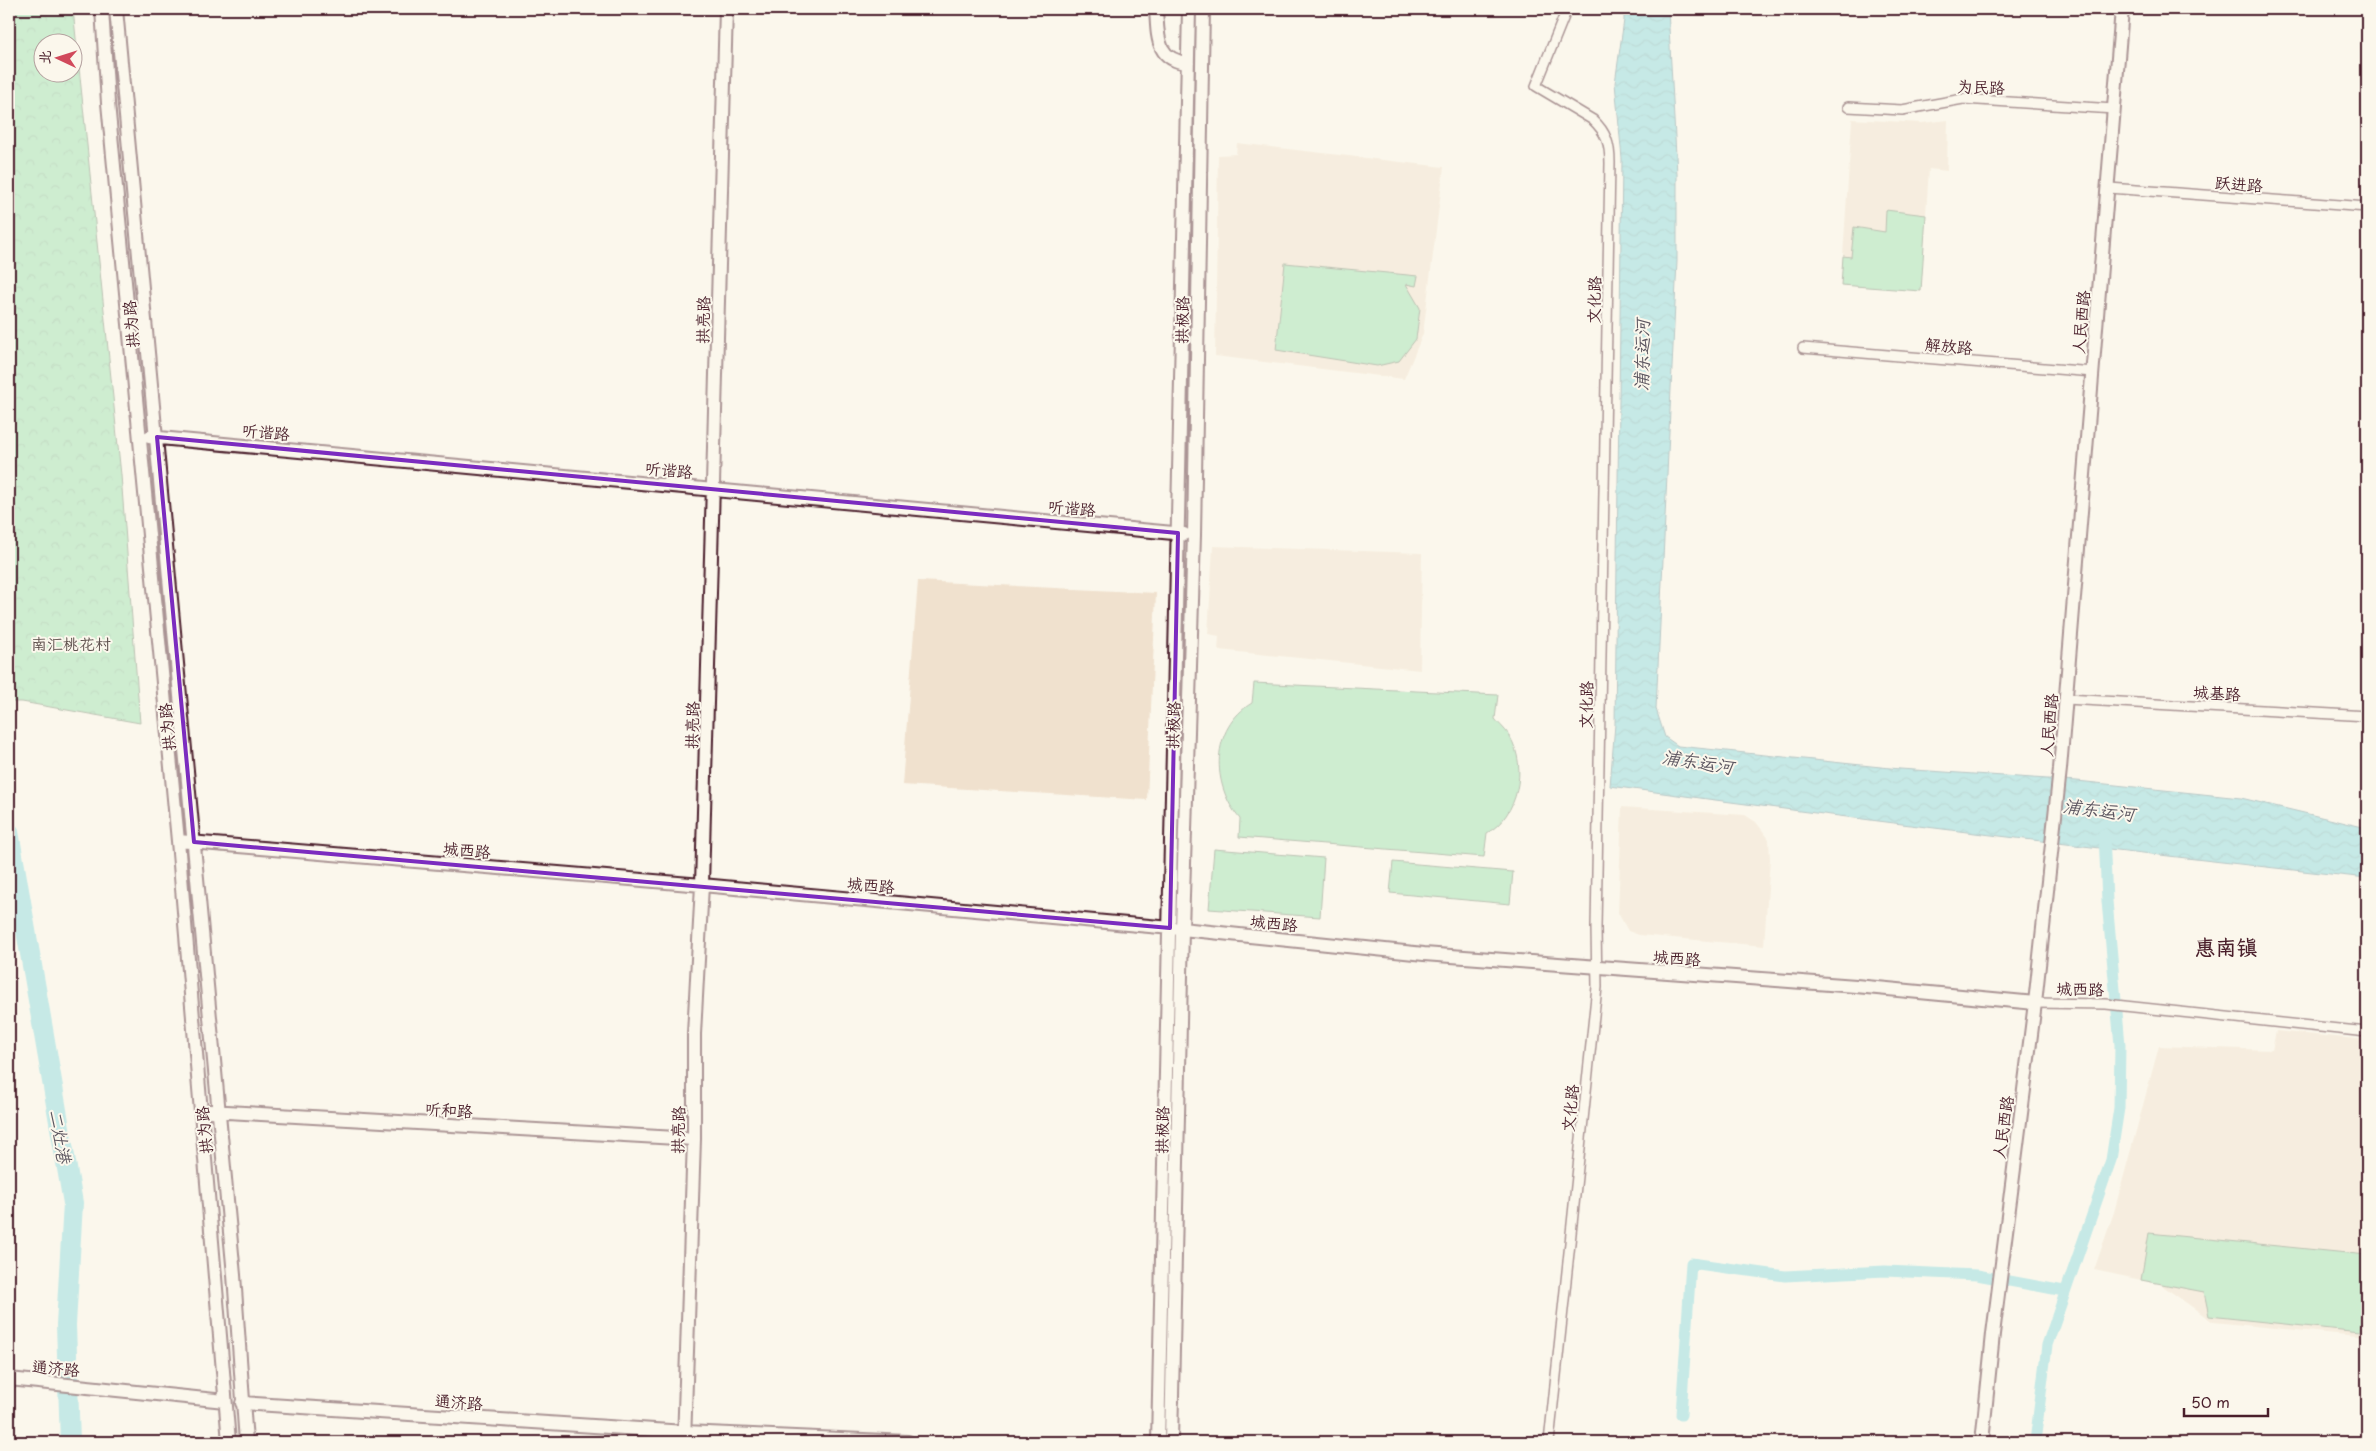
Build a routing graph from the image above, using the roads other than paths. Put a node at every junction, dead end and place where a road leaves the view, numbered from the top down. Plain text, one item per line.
1 (102, 9) edge
2 (116, 9) edge
3 (726, 9) edge
4 (1156, 9) edge
5 (1189, 9) edge
6 (1202, 9) edge
7 (1567, 9) edge
8 (2122, 9) edge
9 (1188, 63) junction
10 (1848, 107) dead end
11 (2114, 109) junction
12 (2109, 188) junction
13 (2367, 207) edge
14 (1803, 348) dead end
15 (2093, 372) junction
16 (141, 436) junction
17 (157, 437) junction
18 (714, 489) junction
19 (1178, 533) junction
20 (1194, 535) junction
21 (2066, 699) junction
22 (2367, 716) edge
23 (178, 841) junction
24 (194, 842) junction
25 (702, 885) junction
26 (1176, 928) junction
27 (1597, 967) junction
28 (2035, 1003) junction
29 (2367, 1032) edge
30 (202, 1111) junction
31 (217, 1111) junction
32 (694, 1140) junction
33 (9, 1379) edge
34 (225, 1400) junction
35 (242, 1402) junction
36 (685, 1437) edge
37 (230, 1442) edge
38 (246, 1442) edge
39 (908, 1442) edge
40 (1158, 1442) edge
41 (1171, 1442) edge
42 (1549, 1442) edge
43 (1982, 1442) edge

1 - 16 street, 拱为路
2 - 17 street, 拱为路
3 - 18 street, 拱亮路
4 - 9 street
5 - 9 street, 拱极路
6 - 20 street, 拱极路
7 - 27 street, 文化路
8 - 11 street, 人民西路
9 - 19 street, 拱极路
10 - 11 street, 为民路
11 - 12 street, 人民西路
12 - 13 street, 跃进路
12 - 15 street, 人民西路
14 - 15 street, 解放路
15 - 21 street, 人民西路
16 - 17 street, 听谐路
16 - 23 street, 拱为路
17 - 18 street, 听谐路
17 - 24 street, 拱为路
18 - 19 street, 听谐路
18 - 25 street, 拱亮路
19 - 20 street, 听谐路
19 - 26 street, 拱极路
20 - 26 street, 拱极路
21 - 22 street, 城基路
21 - 28 street, 人民西路
23 - 24 street, 城西路
23 - 30 street, 拱为路
24 - 25 street, 城西路
24 - 31 street, 拱为路
25 - 26 street, 城西路
25 - 32 street, 拱亮路
26 - 27 street, 城西路
26 - 40 street, 拱极路
26 - 41 street, 拱极路
27 - 28 street, 城西路
27 - 42 street, 文化路
28 - 29 street, 城西路
28 - 43 street, 人民西路
30 - 31 street, 听和路
30 - 34 street, 拱为路
31 - 32 street, 听和路
31 - 35 street, 拱为路
32 - 36 street, 拱亮路
33 - 34 street, 通济路
34 - 35 street, 通济路
34 - 37 street, 拱为路
35 - 36 street, 通济路
35 - 38 street, 拱为路
36 - 39 street, 通济路

